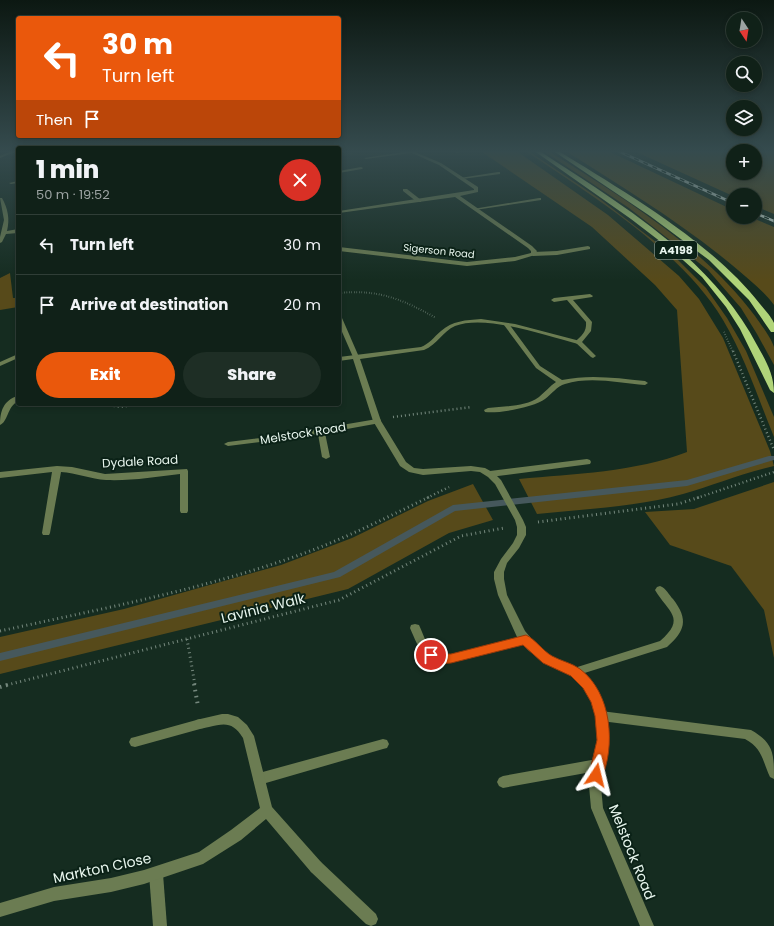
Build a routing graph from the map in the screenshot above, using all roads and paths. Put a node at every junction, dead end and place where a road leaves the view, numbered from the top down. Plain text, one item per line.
1 (409, 193) edge
2 (469, 193) edge
3 (599, 193) edge
4 (620, 193) edge
5 (456, 195) junction
6 (0, 199) edge
7 (539, 199) dead end
8 (419, 201) junction
9 (475, 209) junction
10 (341, 212) edge
11 (16, 231) edge
12 (5, 232) junction
13 (0, 241) edge
14 (588, 248) dead end
15 (341, 249) edge
16 (533, 254) junction
17 (341, 293) edge
18 (590, 296) dead end
19 (568, 298) junction
20 (554, 300) dead end
21 (341, 323) edge
22 (507, 325) junction
23 (450, 326) junction
24 (720, 326) dead end
25 (774, 330) edge
26 (578, 342) junction
27 (593, 356) dead end
28 (16, 357) edge
29 (356, 357) junction
30 (341, 359) edge
31 (0, 364) edge
32 (560, 382) junction
33 (645, 383) dead end
34 (774, 390) edge
35 (16, 398) edge
36 (114, 406) edge
37 (127, 406) edge
38 (488, 410) joint
39 (2, 412) edge
40 (377, 421) junction
41 (0, 423) edge
42 (321, 430) junction
43 (228, 444) dead end
44 (774, 450) edge
45 (326, 457) dead end
46 (587, 462) dead end
47 (57, 469) junction
48 (454, 470) junction
49 (774, 472) edge
50 (490, 474) junction
51 (0, 476) edge
52 (184, 511) dead end
53 (518, 519) junction
54 (46, 533) dead end
55 (660, 590) dead end
56 (415, 628) dead end
57 (0, 631) edge
58 (187, 639) junction
59 (526, 640) junction
60 (575, 672) junction
61 (0, 687) edge
62 (601, 716) junction
63 (200, 724) junction
64 (135, 742) dead end
65 (383, 744) dead end
66 (597, 765) junction
67 (774, 773) edge
68 (259, 779) junction
69 (503, 782) dead end
70 (267, 810) junction
71 (156, 874) junction
72 (0, 910) edge
73 (371, 919) dead end
74 (160, 926) edge
75 (647, 926) edge

1 - 8 street
2 - 5 street
3 - 34 main road, A4198
4 - 25 main road, A4198
5 - 8 street
5 - 9 street
6 - 12 street
7 - 9 street
8 - 10 street
9 - 16 street
11 - 12 street
12 - 13 street
14 - 16 street, Sigerson Road
15 - 16 street, Sigerson Road
17 - 23 path
18 - 19 street
19 - 20 street
19 - 26 street
21 - 29 street
22 - 23 street
22 - 26 street
22 - 32 street
23 - 29 street
24 - 44 path
26 - 27 street
28 - 31 street
29 - 30 street
29 - 40 street
32 - 33 street
32 - 38 street
35 - 39 street
36 - 37 path
38 - 40 path
39 - 41 street
40 - 42 street, Melstock Road
40 - 48 street
42 - 43 street, Melstock Road
42 - 45 street
46 - 50 street
47 - 51 street, Dydale Road
47 - 52 street, Dydale Road
47 - 54 street
48 - 50 street
48 - 57 path
49 - 53 path, Lavinia Walk
50 - 53 street
53 - 58 path, Lavinia Walk
53 - 59 street, Melstock Road
55 - 60 street
56 - 59 street
58 - 61 path, Lavinia Walk
58 - 63 path
59 - 60 street, Melstock Road
60 - 62 street, Melstock Road
62 - 66 street, Melstock Road
62 - 67 street
63 - 64 street
63 - 68 street
65 - 68 street
66 - 69 street
66 - 75 street, Melstock Road
68 - 70 street
70 - 71 street, Markton Close
70 - 73 street
71 - 72 street, Markton Close
71 - 74 street

